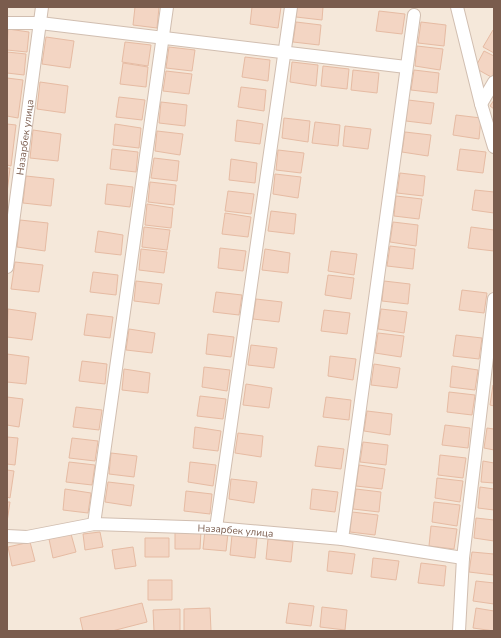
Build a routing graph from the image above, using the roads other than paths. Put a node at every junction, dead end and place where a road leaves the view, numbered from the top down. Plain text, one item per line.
1 (42, 7) edge
2 (167, 7) edge
3 (290, 7) edge
4 (457, 7) edge
5 (414, 14) dead end
6 (7, 23) edge
7 (40, 23) junction
8 (163, 37) junction
9 (284, 53) junction
10 (406, 67) junction
11 (494, 82) edge
12 (481, 104) junction
13 (494, 147) edge
14 (7, 266) edge
15 (494, 299) edge
16 (94, 524) junction
17 (216, 528) junction
18 (7, 536) edge
19 (342, 539) junction
20 (463, 558) junction
21 (459, 631) edge

1 - 7 street, Назарбек улица
2 - 8 street
3 - 9 street
4 - 12 street
5 - 10 street
6 - 7 street
7 - 8 street
7 - 14 street, Назарбек улица
8 - 9 street
8 - 16 street
9 - 10 street
9 - 17 street
10 - 19 street
11 - 12 street
12 - 13 street
15 - 20 street
16 - 17 street, Назарбек улица
16 - 18 street, Назарбек улица
17 - 19 street, Назарбек улица
19 - 20 street, Назарбек улица
20 - 21 street

